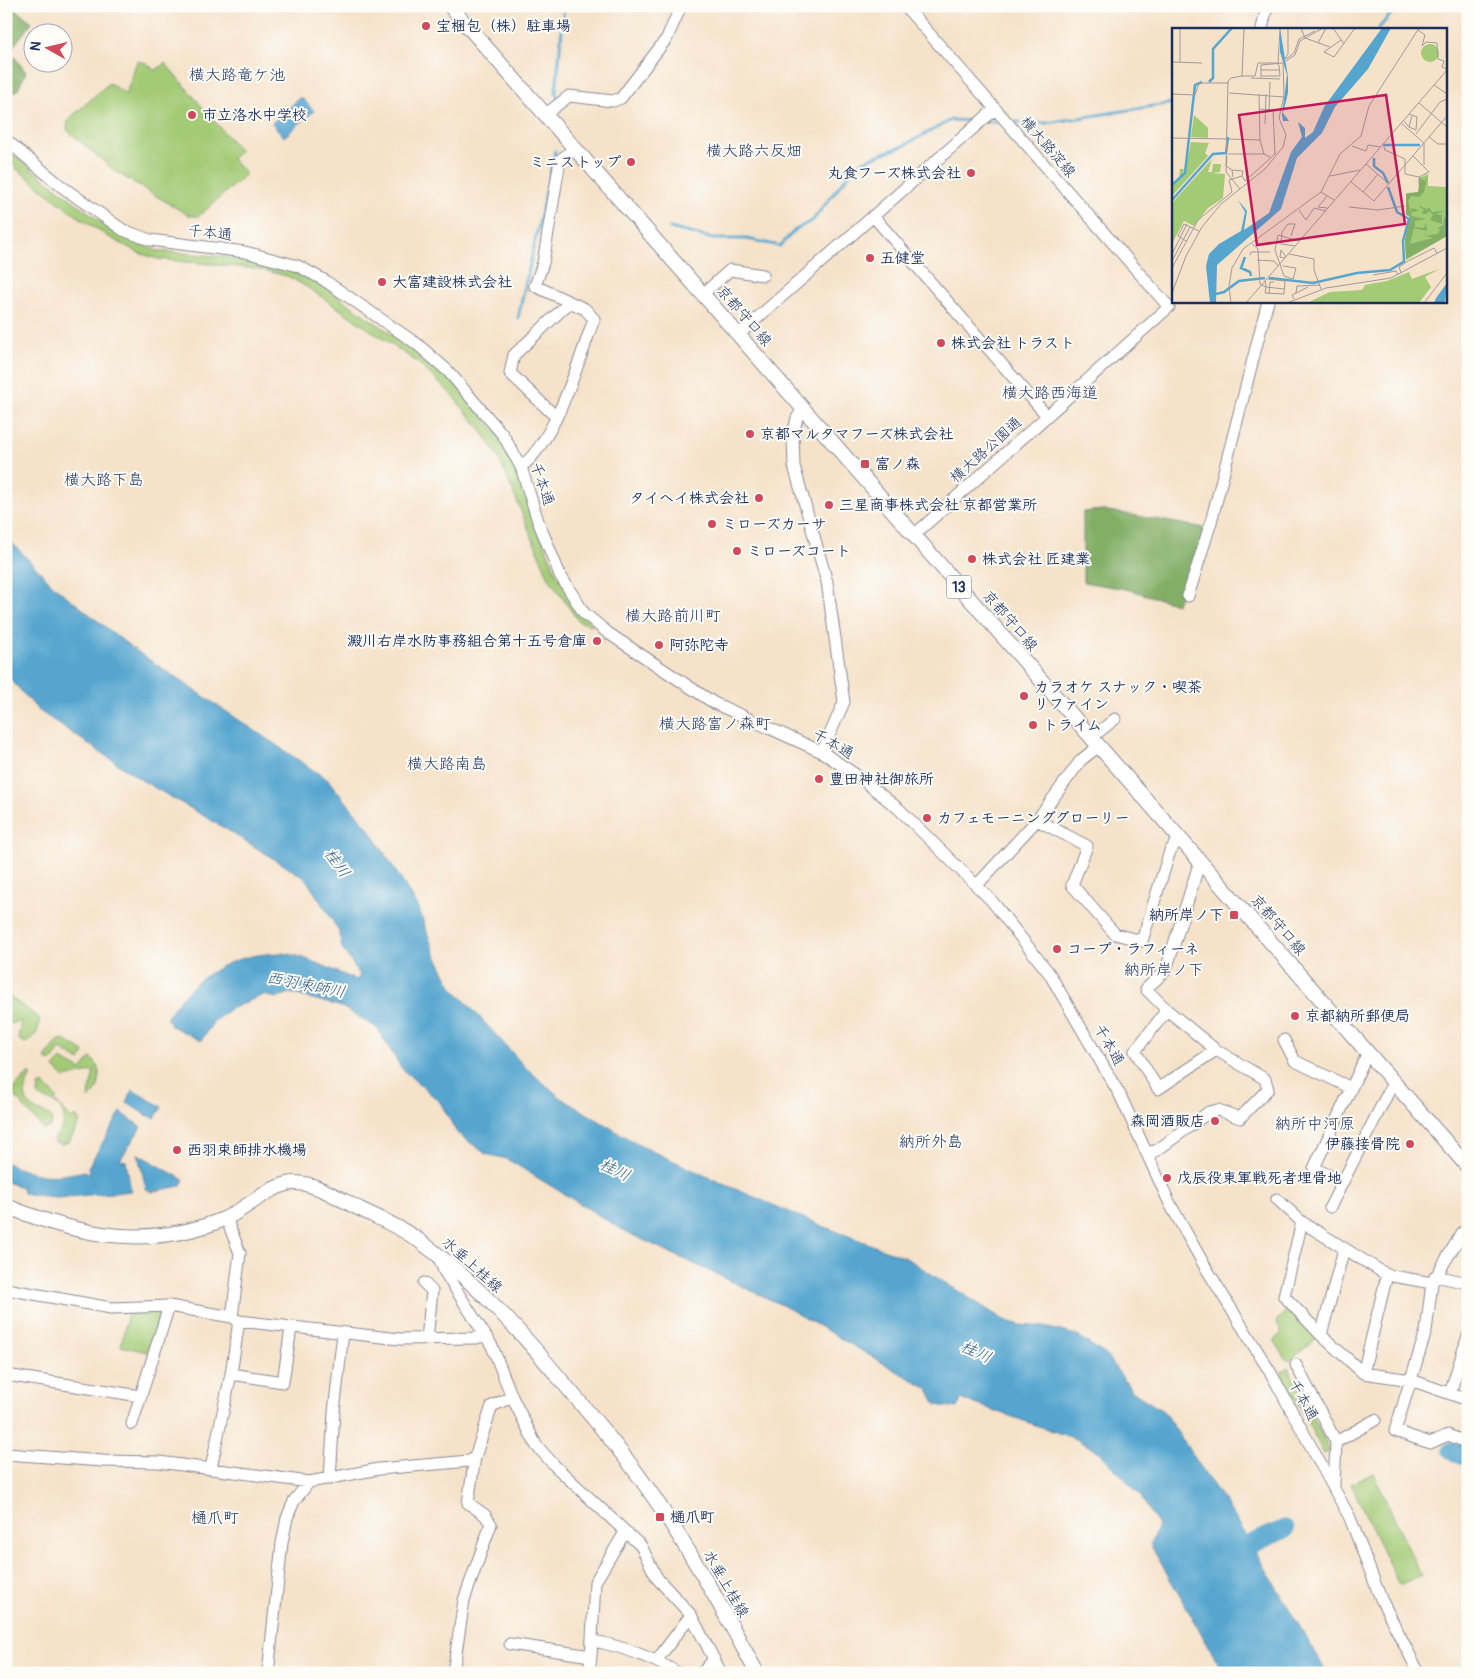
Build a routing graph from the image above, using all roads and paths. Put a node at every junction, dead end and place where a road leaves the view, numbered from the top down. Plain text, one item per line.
1 (450, 6) edge
2 (682, 6) edge
3 (905, 6) edge
4 (1267, 6) edge
5 (1262, 28) edge
6 (995, 109) junction
7 (550, 111) junction
8 (6, 140) edge
9 (575, 148) junction
10 (873, 216) junction
11 (764, 275) dead end
12 (703, 294) junction
13 (570, 302) junction
14 (1268, 302) edge
15 (1168, 307) joint
16 (738, 335) junction
17 (803, 409) junction
18 (1047, 416) junction
19 (556, 417) junction
20 (522, 466) junction
21 (914, 535) junction
22 (1188, 596) dead end
23 (1115, 719) dead end
24 (1095, 742) junction
25 (822, 752) junction
26 (1037, 820) junction
27 (1180, 837) junction
28 (1200, 861) junction
29 (977, 886) junction
30 (1167, 1010) junction
31 (1284, 1040) dead end
32 (1216, 1050) junction
33 (1368, 1052) junction
34 (1393, 1083) junction
35 (1352, 1088) junction
36 (1148, 1152) junction
37 (1468, 1167) edge
38 (1343, 1182) junction
39 (1277, 1199) dead end
40 (6, 1206) edge
41 (1330, 1207) dead end
42 (226, 1218) junction
43 (1302, 1222) junction
44 (1468, 1228) edge
45 (1344, 1249) junction
46 (438, 1255) junction
47 (1387, 1274) junction
48 (1433, 1280) junction
49 (424, 1282) dead end
50 (1468, 1283) edge
51 (6, 1289) edge
52 (170, 1306) junction
53 (235, 1319) junction
54 (291, 1328) junction
55 (343, 1332) junction
56 (484, 1333) junction
57 (1321, 1335) junction
58 (1468, 1336) edge
59 (427, 1339) junction
60 (1296, 1365) dead end
61 (1363, 1373) junction
62 (231, 1374) junction
63 (6, 1375) edge
64 (1411, 1380) junction
65 (1450, 1394) junction
66 (140, 1396) junction
67 (512, 1398) junction
68 (1468, 1400) edge
69 (1375, 1420) dead end
70 (132, 1424) dead end
71 (1336, 1442) junction
72 (1468, 1443) edge
73 (6, 1454) edge
74 (475, 1457) junction
75 (211, 1468) junction
76 (330, 1479) junction
77 (310, 1482) junction
78 (1334, 1488) junction
79 (625, 1532) junction
80 (691, 1616) junction
81 (594, 1641) junction
82 (510, 1644) dead end
83 (591, 1656) junction
84 (714, 1659) junction
85 (657, 1660) junction
86 (268, 1673) edge
87 (454, 1673) edge
88 (588, 1673) edge
89 (678, 1673) edge
90 (702, 1673) edge
91 (722, 1673) edge
92 (757, 1673) edge
93 (1419, 1673) edge

1 - 7 main road, 京都守口線 / 13
2 - 7 street
3 - 6 street, 横大路淀線
4 - 5 street
6 - 10 street
6 - 15 street, 横大路淀線
7 - 9 main road, 京都守口線 / 13
8 - 20 street, 千本通
9 - 12 main road, 京都守口線 / 13
9 - 13 street
10 - 16 street
10 - 18 street
11 - 12 street
12 - 16 main road, 京都守口線 / 13
13 - 19 street
13 - 19 street
14 - 22 street
15 - 18 street, 横大路公園通
16 - 17 main road, 京都守口線 / 13
17 - 21 main road, 京都守口線 / 13
17 - 25 street
18 - 21 street, 横大路公園通
19 - 20 street
20 - 25 street, 千本通
21 - 24 main road, 京都守口線 / 13
23 - 24 street
24 - 26 street
24 - 27 main road, 京都守口線 / 13
25 - 29 street, 千本通
26 - 27 street
26 - 29 street
27 - 28 main road, 京都守口線 / 13
28 - 30 street
28 - 33 main road, 京都守口線 / 13
29 - 36 street, 千本通
30 - 32 street
30 - 32 street
31 - 35 street
32 - 36 street
33 - 34 main road, 京都守口線 / 13
33 - 35 street
34 - 37 main road, 京都守口線 / 13
34 - 38 street
35 - 38 street
36 - 78 street, 千本通
38 - 41 street
39 - 43 street
40 - 42 main road, 水垂上桂線
42 - 46 main road, 水垂上桂線
42 - 53 street
43 - 45 street
43 - 57 street
44 - 48 street
45 - 47 street
45 - 57 street
46 - 56 street
46 - 92 main road, 水垂上桂線
47 - 48 street
47 - 61 street
48 - 50 street
48 - 64 street
49 - 59 street
51 - 52 street
52 - 53 street
52 - 66 street
53 - 54 street
53 - 62 street
54 - 55 street
54 - 62 street
55 - 59 street
55 - 76 street
56 - 59 street
56 - 67 street
57 - 61 street
58 - 65 street
60 - 71 street
61 - 64 street
62 - 75 street
63 - 66 street
64 - 65 street
64 - 72 street
65 - 68 street
66 - 70 street
67 - 74 street
67 - 79 street
69 - 71 street
71 - 78 street
73 - 75 street
74 - 76 street
74 - 87 street
75 - 77 street
76 - 77 street
77 - 86 street
78 - 93 street, 千本通
79 - 80 street
79 - 81 street
80 - 84 street
80 - 85 street
81 - 83 street
81 - 85 street
82 - 83 street
83 - 88 street
84 - 90 street
84 - 91 street
85 - 89 street

